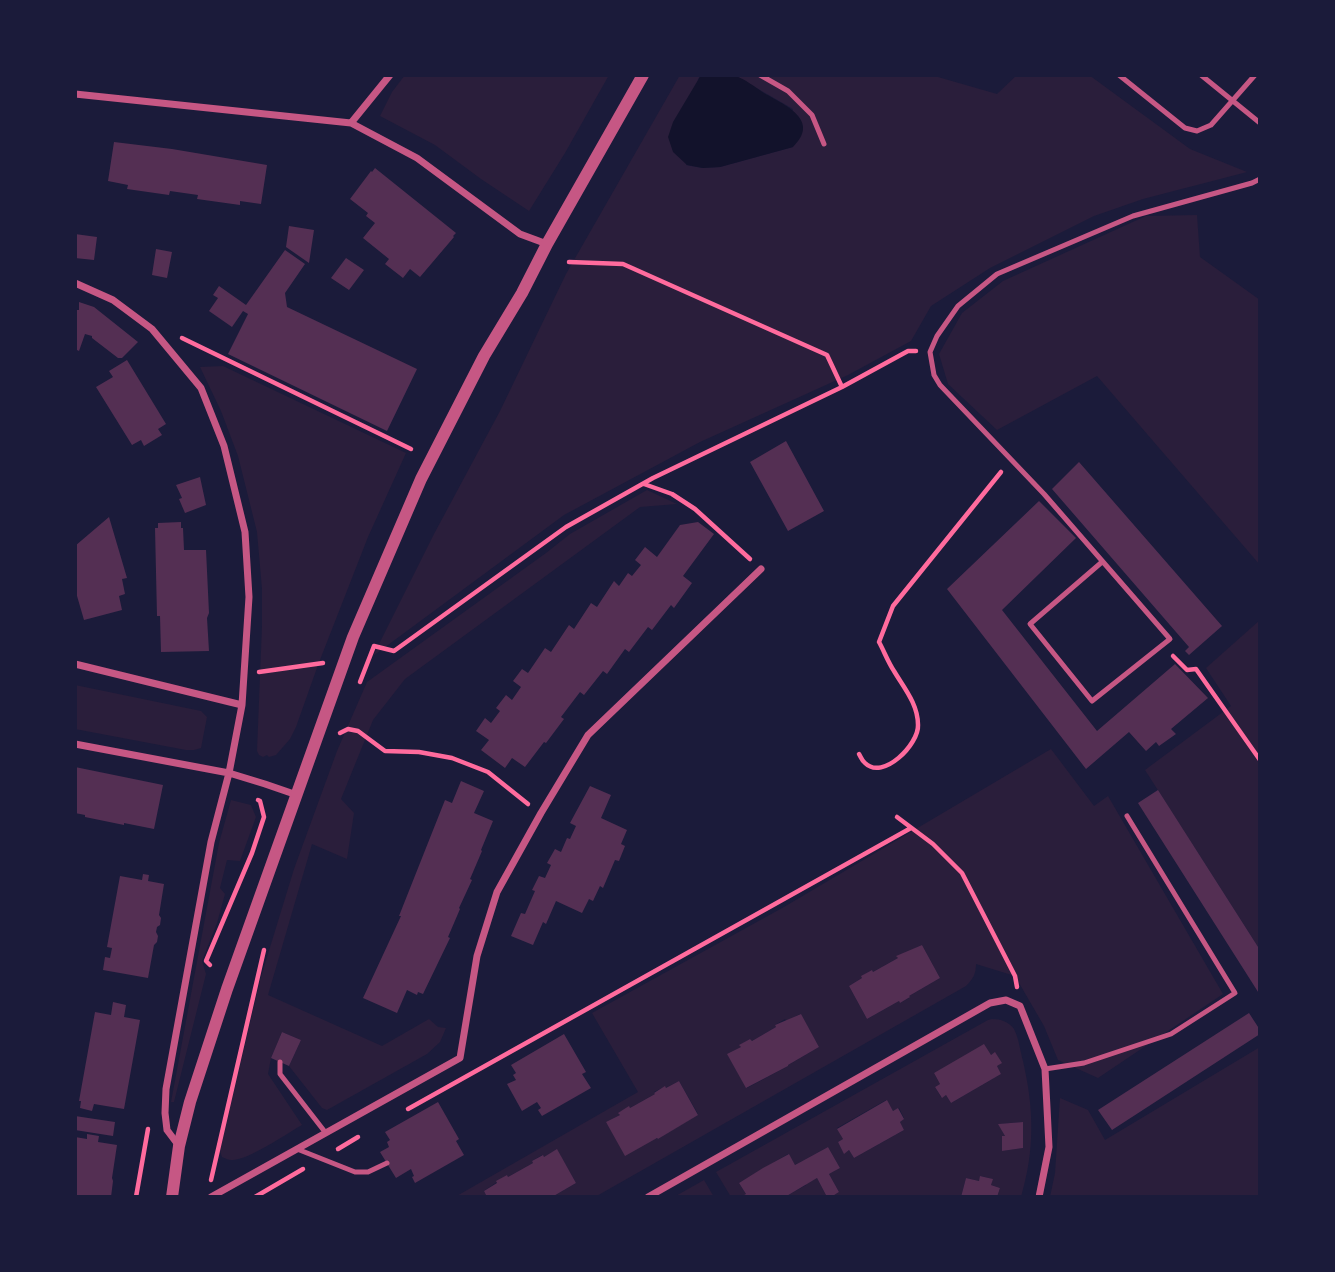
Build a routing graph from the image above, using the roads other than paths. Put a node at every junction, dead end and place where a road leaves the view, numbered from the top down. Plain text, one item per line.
1 (390, 75) edge
2 (643, 75) edge
3 (760, 75) edge
4 (1119, 75) edge
5 (1201, 75) edge
6 (1255, 75) edge
7 (75, 94) edge
8 (1233, 101) junction
9 (351, 123) junction
10 (1260, 123) edge
11 (824, 144) dead end
12 (1260, 179) edge
13 (547, 244) junction
14 (75, 283) edge
15 (1102, 562) junction
16 (761, 569) road end
17 (75, 664) edge
18 (242, 705) junction
19 (75, 744) edge
20 (229, 773) junction
21 (297, 795) junction
22 (1127, 816) dead end
23 (280, 1062) dead end
24 (1045, 1069) junction
25 (325, 1132) junction
26 (179, 1146) junction
27 (297, 1149) junction
28 (387, 1163) dead end
29 (172, 1197) edge
30 (211, 1197) edge
31 (648, 1197) edge
32 (1039, 1197) edge

1 - 9 street
2 - 13 street
3 - 11 lane
4 - 8 lane
5 - 8 lane
6 - 8 lane
7 - 9 street
8 - 10 lane
9 - 13 street
12 - 15 lane
13 - 21 street
14 - 18 street
15 - 15 lane
16 - 25 street
17 - 18 street
18 - 20 street
19 - 20 street
20 - 21 street
20 - 26 street
21 - 26 street
22 - 24 lane
23 - 25 lane
24 - 31 street
24 - 32 street
25 - 27 street
26 - 29 street
27 - 28 lane
27 - 30 street

